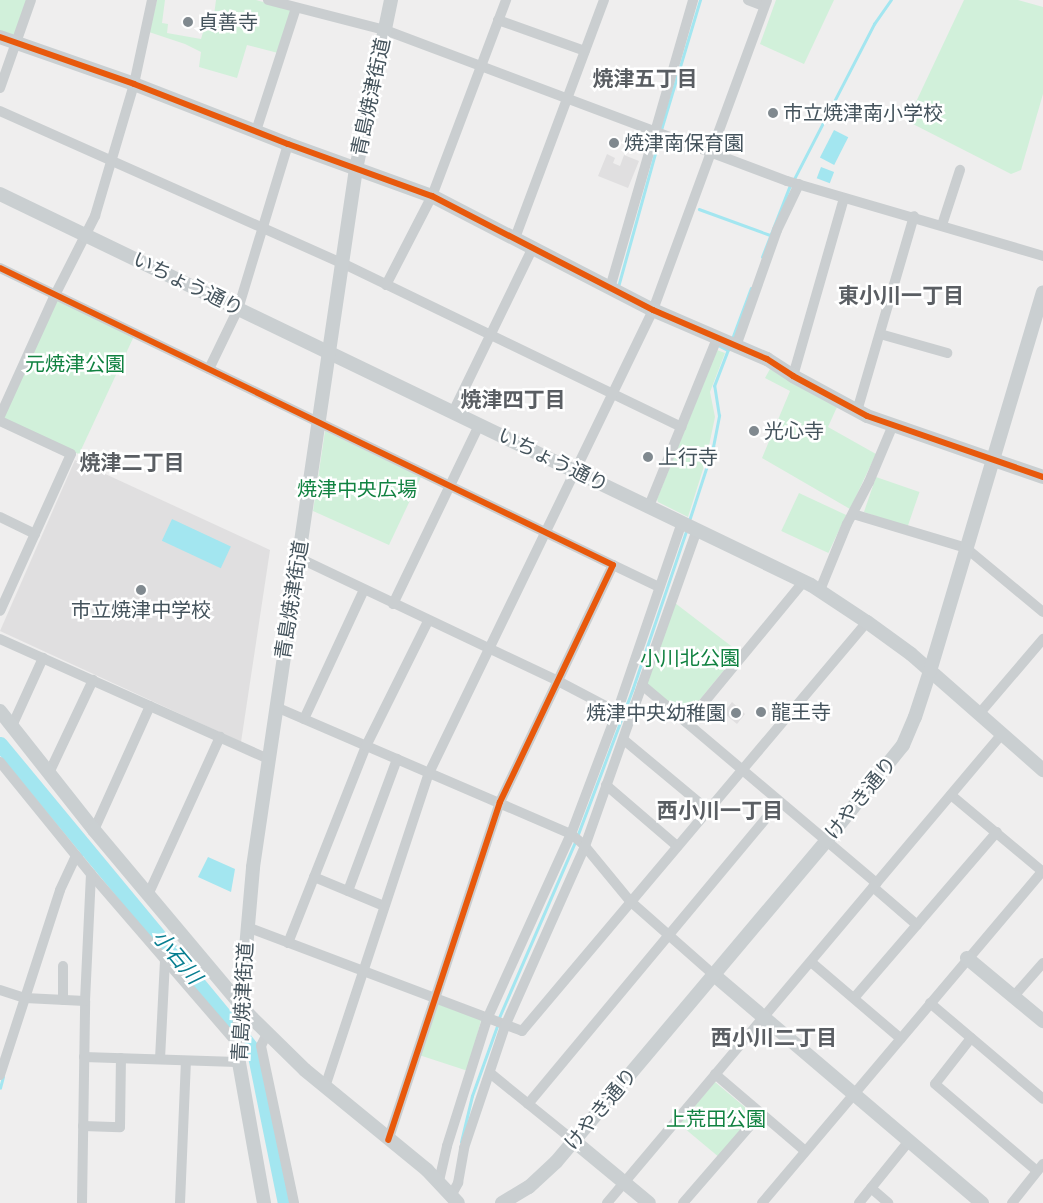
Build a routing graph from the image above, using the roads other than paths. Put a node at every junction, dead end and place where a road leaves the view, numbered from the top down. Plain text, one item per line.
1 (32, 0) edge
2 (152, 0) edge
3 (268, 0) edge
4 (391, 0) edge
5 (506, 0) edge
6 (604, 0) edge
7 (693, 0) edge
8 (748, 0) edge
9 (766, 3) edge
10 (296, 8) junction
11 (498, 20) junction
12 (385, 30) junction
13 (0, 37) edge
14 (18, 42) junction
15 (585, 51) junction
16 (482, 66) junction
17 (134, 84) junction
18 (0, 88) edge
19 (568, 97) junction
20 (0, 111) edge
21 (655, 130) junction
22 (256, 131) junction
23 (288, 144) junction
24 (710, 150) junction
25 (112, 161) junction
26 (356, 169) junction
27 (960, 170) dead end
28 (799, 184) junction
29 (0, 194) edge
30 (432, 196) junction
31 (844, 198) junction
32 (914, 216) junction
33 (942, 225) junction
34 (263, 228) junction
35 (86, 235) junction
36 (515, 238) junction
37 (533, 247) junction
38 (1043, 256) edge
39 (342, 263) junction
40 (0, 268) edge
41 (386, 285) junction
42 (610, 288) junction
43 (1043, 292) edge
44 (55, 295) junction
45 (238, 309) junction
46 (653, 310) junction
47 (491, 333) junction
48 (880, 334) junction
49 (718, 336) junction
50 (736, 346) junction
51 (329, 353) junction
52 (947, 353) dead end
53 (209, 368) junction
54 (793, 376) junction
55 (612, 393) junction
56 (857, 410) junction
57 (453, 412) junction
58 (0, 416) edge
59 (0, 421) edge
60 (319, 422) junction
61 (479, 425) junction
62 (893, 425) junction
63 (681, 427) junction
64 (993, 459) junction
65 (575, 470) junction
66 (1043, 477) edge
67 (450, 486) junction
68 (649, 506) junction
69 (853, 514) junction
70 (0, 517) edge
71 (690, 526) junction
72 (546, 532) junction
73 (35, 534) junction
74 (966, 548) junction
75 (299, 558) junction
76 (613, 565) junction
77 (804, 582) junction
78 (659, 587) junction
79 (364, 590) junction
80 (820, 590) junction
81 (394, 604) junction
82 (0, 611) edge
83 (1043, 612) edge
84 (428, 621) junction
85 (867, 622) junction
86 (1043, 638) edge
87 (0, 639) edge
88 (490, 650) junction
89 (43, 658) junction
90 (930, 671) junction
91 (93, 680) junction
92 (558, 681) junction
93 (642, 685) junction
94 (150, 706) junction
95 (276, 707) junction
96 (0, 711) edge
97 (617, 712) junction
98 (979, 714) junction
99 (304, 719) junction
100 (687, 723) junction
101 (12, 726) junction
102 (1002, 734) junction
103 (220, 737) junction
104 (624, 740) junction
105 (366, 746) junction
106 (268, 759) junction
107 (397, 760) junction
108 (0, 762) edge
109 (743, 770) junction
110 (1043, 770) edge
111 (50, 773) junction
112 (430, 773) junction
113 (606, 785) junction
114 (951, 795) junction
115 (500, 802) junction
116 (780, 802) junction
117 (708, 810) junction
118 (94, 830) junction
119 (997, 832) junction
120 (573, 835) junction
121 (826, 841) junction
122 (584, 845) junction
123 (677, 846) junction
124 (78, 858) junction
125 (1043, 871) edge
126 (91, 874) junction
127 (314, 877) junction
128 (874, 885) junction
129 (348, 891) junction
130 (148, 895) junction
131 (630, 902) junction
132 (384, 906) junction
133 (917, 926) junction
134 (247, 927) junction
135 (670, 935) junction
136 (288, 943) junction
137 (967, 958) junction
138 (165, 960) junction
139 (811, 962) junction
140 (1043, 963) edge
141 (64, 966) dead end
142 (363, 971) junction
143 (714, 975) junction
144 (0, 990) edge
145 (1014, 996) junction
146 (28, 998) junction
147 (854, 998) junction
148 (435, 999) junction
149 (63, 1000) junction
150 (85, 1001) junction
151 (240, 1003) junction
152 (930, 1003) junction
153 (763, 1018) junction
154 (1043, 1021) edge
155 (496, 1022) junction
156 (267, 1034) junction
157 (971, 1038) junction
158 (902, 1039) junction
159 (237, 1043) junction
160 (84, 1058) junction
161 (121, 1058) junction
162 (160, 1059) junction
163 (186, 1061) junction
164 (237, 1062) junction
165 (490, 1073) junction
166 (715, 1074) junction
167 (0, 1075) edge
168 (325, 1087) junction
169 (854, 1095) junction
170 (1043, 1099) edge
171 (528, 1104) junction
172 (760, 1114) junction
173 (83, 1126) junction
174 (388, 1140) junction
175 (574, 1141) junction
176 (909, 1141) junction
177 (805, 1151) junction
178 (1040, 1168) edge
179 (439, 1181) junction
180 (624, 1183) junction
181 (871, 1188) junction
182 (455, 1199) edge
183 (82, 1203) edge
184 (180, 1203) edge
185 (264, 1203) edge
186 (294, 1203) edge
187 (502, 1203) edge
188 (608, 1203) edge
189 (649, 1203) edge
190 (682, 1203) edge
191 (762, 1203) edge
192 (859, 1203) edge
193 (888, 1203) edge
194 (982, 1203) edge
195 (1012, 1203) edge

1 - 14 street
2 - 17 street
3 - 10 street
4 - 12 street, 青島焼津街道
5 - 11 street
6 - 15 street
7 - 21 street
8 - 9 street
9 - 24 street
10 - 12 street
10 - 22 street
11 - 15 street
11 - 16 street
12 - 16 street
12 - 26 street, 青島焼津街道
13 - 14 street
14 - 17 street
14 - 18 street
15 - 19 street
16 - 19 street
16 - 30 street
17 - 22 street
17 - 25 street
19 - 21 street
19 - 36 street
20 - 25 street
21 - 24 street
21 - 42 street
22 - 23 street
23 - 26 street
23 - 34 street
24 - 28 street
24 - 46 street
25 - 34 street
25 - 35 street
26 - 30 street
26 - 39 street, 青島焼津街道
27 - 33 street
28 - 31 street
28 - 50 street
29 - 35 street, いちょう通り
30 - 36 street
30 - 41 street
31 - 32 street
31 - 54 street
32 - 33 street
32 - 48 street
33 - 38 street
34 - 39 street
34 - 45 street
35 - 44 street
35 - 45 street, いちょう通り
36 - 37 street
37 - 42 street
37 - 47 street
39 - 41 street
39 - 51 street, 青島焼津街道
40 - 44 street
41 - 47 street
42 - 46 street
43 - 64 street, けやき通り
44 - 53 street
44 - 58 street
45 - 51 street, いちょう通り
45 - 53 street
46 - 49 street
46 - 55 street
47 - 55 street
47 - 57 street
48 - 52 street
48 - 56 street
49 - 50 street
49 - 63 street
50 - 54 street
51 - 57 street, いちょう通り
51 - 60 street, 青島焼津街道
53 - 60 street
54 - 56 street
55 - 63 street
55 - 65 street
56 - 62 street
57 - 61 street, いちょう通り
59 - 73 street
60 - 67 street
60 - 75 street, 青島焼津街道
61 - 65 street, いちょう通り
61 - 67 street
62 - 64 street
62 - 69 street
63 - 68 street
64 - 66 street
64 - 74 street, けやき通り
65 - 68 street, いちょう通り
65 - 72 street
67 - 72 street
67 - 81 street
68 - 71 street, いちょう通り
69 - 74 street
69 - 80 street
70 - 73 street
71 - 77 street, いちょう通り
71 - 78 street
71 - 93 street
72 - 76 street
72 - 88 street
73 - 82 street
74 - 83 street
74 - 90 street, けやき通り
75 - 79 street
75 - 95 street, 青島焼津街道
76 - 78 street
76 - 92 street
77 - 80 street, いちょう通り
77 - 100 street
78 - 97 street
79 - 81 street
79 - 99 street
80 - 85 street, いちょう通り
81 - 84 street
84 - 88 street
84 - 105 street
85 - 90 street, いちょう通り
85 - 109 street
86 - 98 street
87 - 89 street
88 - 92 street
88 - 112 street
89 - 91 street
89 - 101 street
90 - 98 street, いちょう通り
90 - 121 street, けやき通り
91 - 94 street
91 - 111 street
92 - 97 street
92 - 115 street
93 - 100 street
93 - 104 street
94 - 103 street
94 - 118 street
95 - 99 street
95 - 106 street, 青島焼津街道
96 - 101 street
97 - 120 street
98 - 102 street, いちょう通り
99 - 105 street
100 - 109 street
101 - 111 street
102 - 110 street, いちょう通り
102 - 114 street
103 - 106 street
103 - 130 street
104 - 113 street
104 - 117 street
105 - 107 street
105 - 127 street
106 - 134 street, 青島焼津街道
107 - 112 street
107 - 129 street
108 - 124 street
109 - 116 street
109 - 117 street
111 - 118 street
112 - 115 street
112 - 132 street
113 - 122 street
113 - 123 street
114 - 119 street
114 - 128 street
115 - 120 street
115 - 148 street
116 - 121 street
116 - 135 street
117 - 123 street
118 - 130 street
119 - 125 street
119 - 133 street
120 - 122 street
120 - 155 street
121 - 128 street
121 - 143 street, けやき通り
122 - 131 street
122 - 155 street
123 - 131 street
124 - 126 street
124 - 146 street
125 - 137 street
126 - 138 street
126 - 150 street
127 - 129 street
127 - 136 street
128 - 133 street
128 - 139 street
129 - 132 street
130 - 151 street
131 - 135 street
131 - 155 street
132 - 142 street
133 - 147 street
134 - 136 street
134 - 151 street, 青島焼津街道
135 - 143 street
135 - 171 street
136 - 142 street
137 - 145 street
137 - 152 street
138 - 159 street
138 - 162 street
139 - 147 street
139 - 153 street
140 - 145 street
141 - 149 street
142 - 148 street
142 - 168 street
143 - 153 street
143 - 175 street, けやき通り
144 - 146 street
145 - 154 street
146 - 149 street
146 - 167 street
147 - 158 street
148 - 155 street
148 - 174 street
149 - 150 street
150 - 160 street
151 - 156 street
151 - 159 street, 青島焼津街道
152 - 157 street
152 - 158 street
153 - 166 street
153 - 169 street
155 - 165 street
155 - 179 street
156 - 168 street
156 - 186 street
157 - 170 street
157 - 178 street
158 - 169 street
159 - 164 street, 青島焼津街道
160 - 161 street
160 - 173 street
161 - 162 street
161 - 173 street
162 - 163 street
163 - 164 street
163 - 184 street
164 - 185 street, 青島焼津街道
165 - 171 street
165 - 182 street
166 - 172 street
166 - 180 street
168 - 174 street
169 - 176 street
169 - 177 street
171 - 175 street
172 - 177 street
172 - 190 street
173 - 183 street
174 - 179 street
175 - 180 street
175 - 187 street, けやき通り
176 - 181 street
176 - 194 street
177 - 191 street
178 - 195 street
179 - 182 street
180 - 188 street
180 - 189 street
181 - 192 street
181 - 193 street

